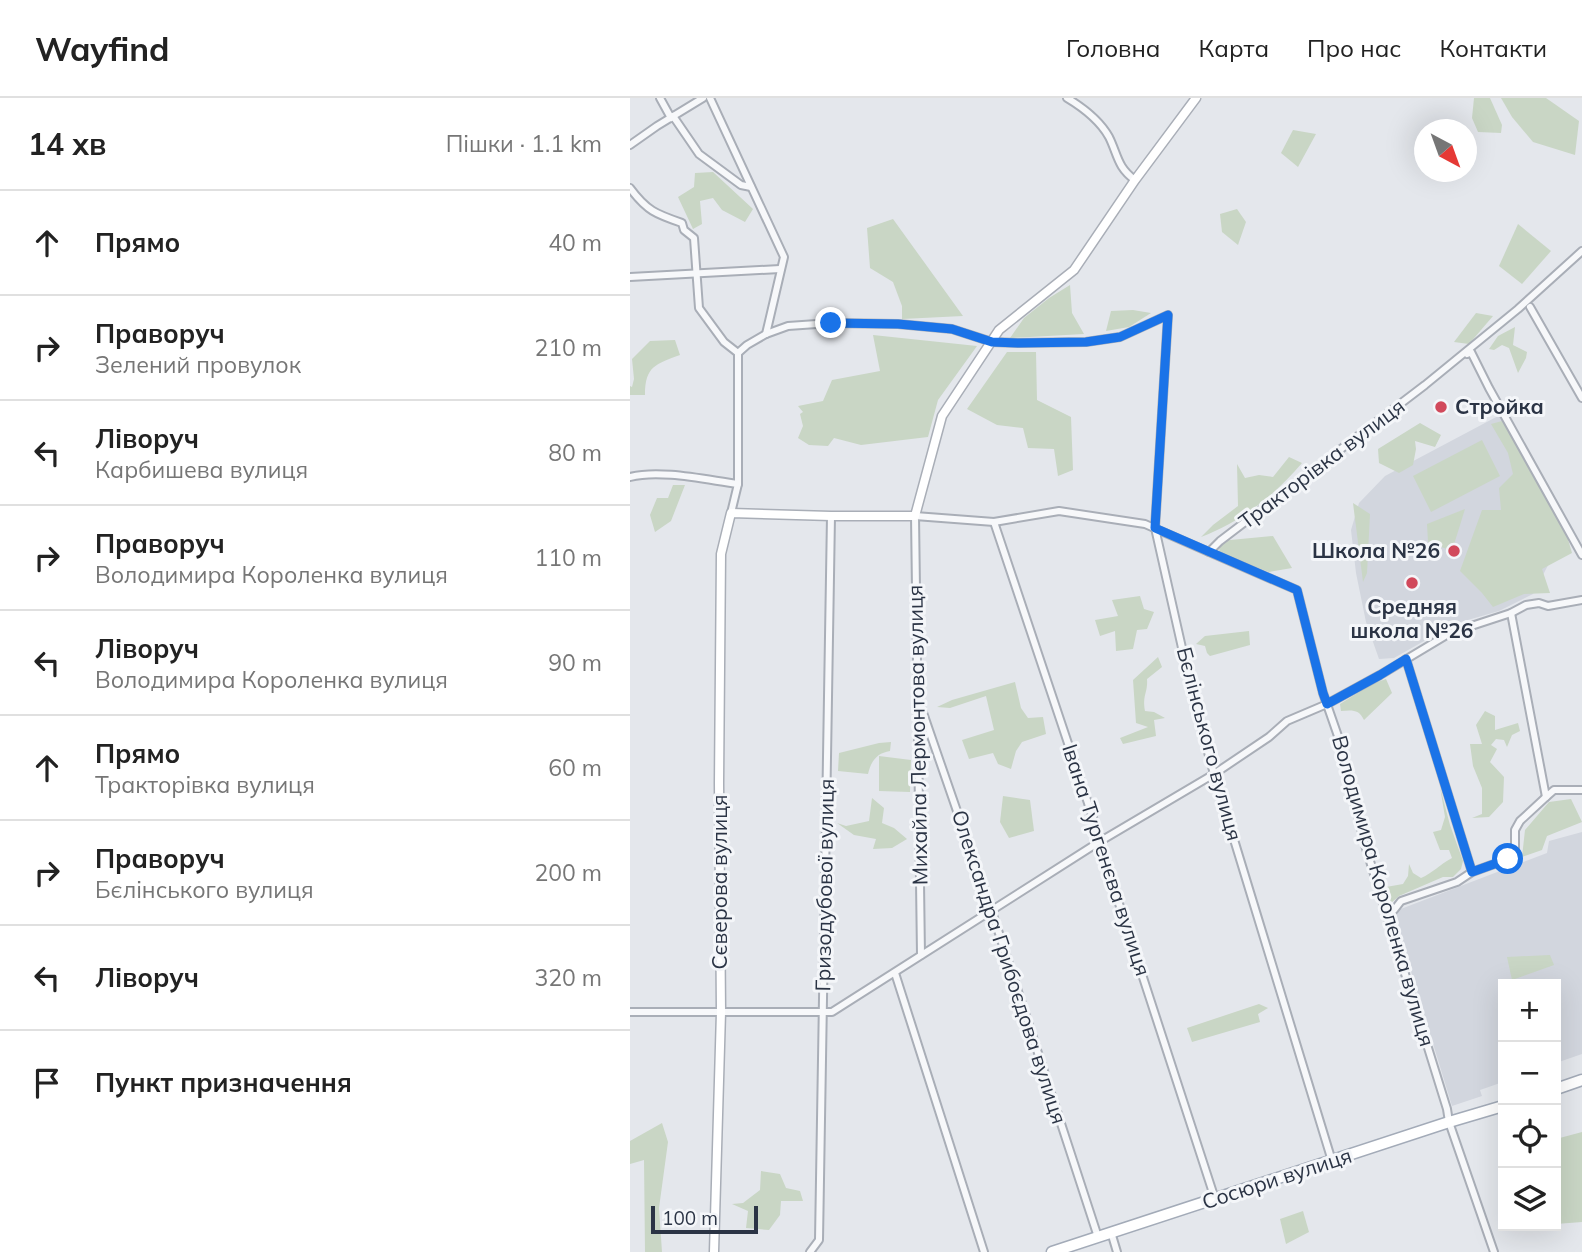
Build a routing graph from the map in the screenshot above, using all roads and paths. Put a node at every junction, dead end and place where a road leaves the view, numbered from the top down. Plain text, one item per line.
1 (660, 98) edge
2 (703, 98) edge
3 (710, 98) edge
4 (1067, 98) edge
5 (1196, 98) edge
6 (672, 117) junction
7 (630, 145) edge
8 (1135, 180) junction
9 (751, 187) junction
10 (630, 188) edge
11 (1582, 251) edge
12 (780, 269) junction
13 (695, 274) junction
14 (630, 276) edge
15 (1530, 307) dead end
16 (766, 334) junction
17 (992, 342) junction
18 (738, 353) junction
19 (1461, 355) junction
20 (1582, 398) edge
21 (630, 477) edge
22 (738, 484) junction
23 (731, 513) junction
24 (831, 516) junction
25 (915, 516) junction
26 (994, 522) junction
27 (1155, 528) junction
28 (1582, 532) edge
29 (1573, 537) junction
30 (1209, 552) junction
31 (1582, 555) edge
32 (1582, 600) edge
33 (1511, 613) junction
34 (1406, 659) junction
35 (918, 699) junction
36 (1327, 704) junction
37 (1214, 775) junction
38 (1582, 790) edge
39 (1546, 797) junction
40 (1099, 842) junction
41 (1472, 872) junction
42 (991, 910) junction
43 (1386, 914) junction
44 (921, 955) junction
45 (895, 973) junction
46 (630, 1012) edge
47 (720, 1012) junction
48 (823, 1013) junction
49 (1582, 1080) edge
50 (1561, 1087) edge
51 (1498, 1107) edge
52 (1448, 1122) junction
53 (1332, 1161) junction
54 (1215, 1199) junction
55 (1111, 1232) junction
56 (1098, 1237) junction
57 (714, 1252) edge
58 (810, 1252) edge
59 (984, 1252) edge
60 (1052, 1252) edge
61 (1117, 1252) edge
62 (1494, 1252) edge

1 - 6 street
2 - 6 street
3 - 9 street
4 - 8 street
5 - 8 main road
6 - 7 street
6 - 9 street
8 - 17 main road
9 - 12 street
10 - 13 street
11 - 19 street, Тракторівка вулиця
12 - 13 street
12 - 16 street
13 - 14 street
13 - 18 street
15 - 20 street
16 - 17 street
16 - 18 street
17 - 25 main road
17 - 27 street, Бєлінського вулиця
18 - 22 street
19 - 29 street
19 - 30 street, Тракторівка вулиця
21 - 22 street
22 - 23 street
23 - 24 main road
23 - 47 main road, Сєверова вулиця
24 - 25 main road
24 - 48 street, Гризодубової вулиця
25 - 26 street
25 - 35 street, Михайла Лермонтова вулиця
26 - 27 street
26 - 40 street, Івана Тургенєва вулиця
27 - 30 street
27 - 37 street, Бєлінського вулиця
28 - 29 street
29 - 31 street
30 - 36 street, Володимира Короленка вулиця
32 - 33 street
33 - 34 street
33 - 39 street
34 - 36 street
34 - 41 street
35 - 42 street, Олександра Грибоєдова вулиця
35 - 44 street, Михайла Лермонтова вулиця
36 - 37 street
36 - 43 street, Володимира Короленка вулиця
37 - 40 street
37 - 53 street, Бєлінського вулиця
38 - 39 street
39 - 41 street
40 - 42 street
40 - 54 street, Івана Тургенєва вулиця
41 - 43 street
42 - 44 street
42 - 56 street, Олександра Грибоєдова вулиця
43 - 52 street, Володимира Короленка вулиця
44 - 45 street
45 - 48 street
45 - 59 street
46 - 47 street
47 - 48 street
47 - 57 main road, Сєверова вулиця
48 - 58 street, Гризодубової вулиця
49 - 50 main road
51 - 52 main road, Сосюри вулиця
52 - 53 main road, Сосюри вулиця
52 - 62 street, Володимира Короленка вулиця
53 - 54 main road, Сосюри вулиця
54 - 55 main road, Сосюри вулиця
55 - 56 main road, Сосюри вулиця
55 - 61 street
56 - 60 main road, Сосюри вулиця

